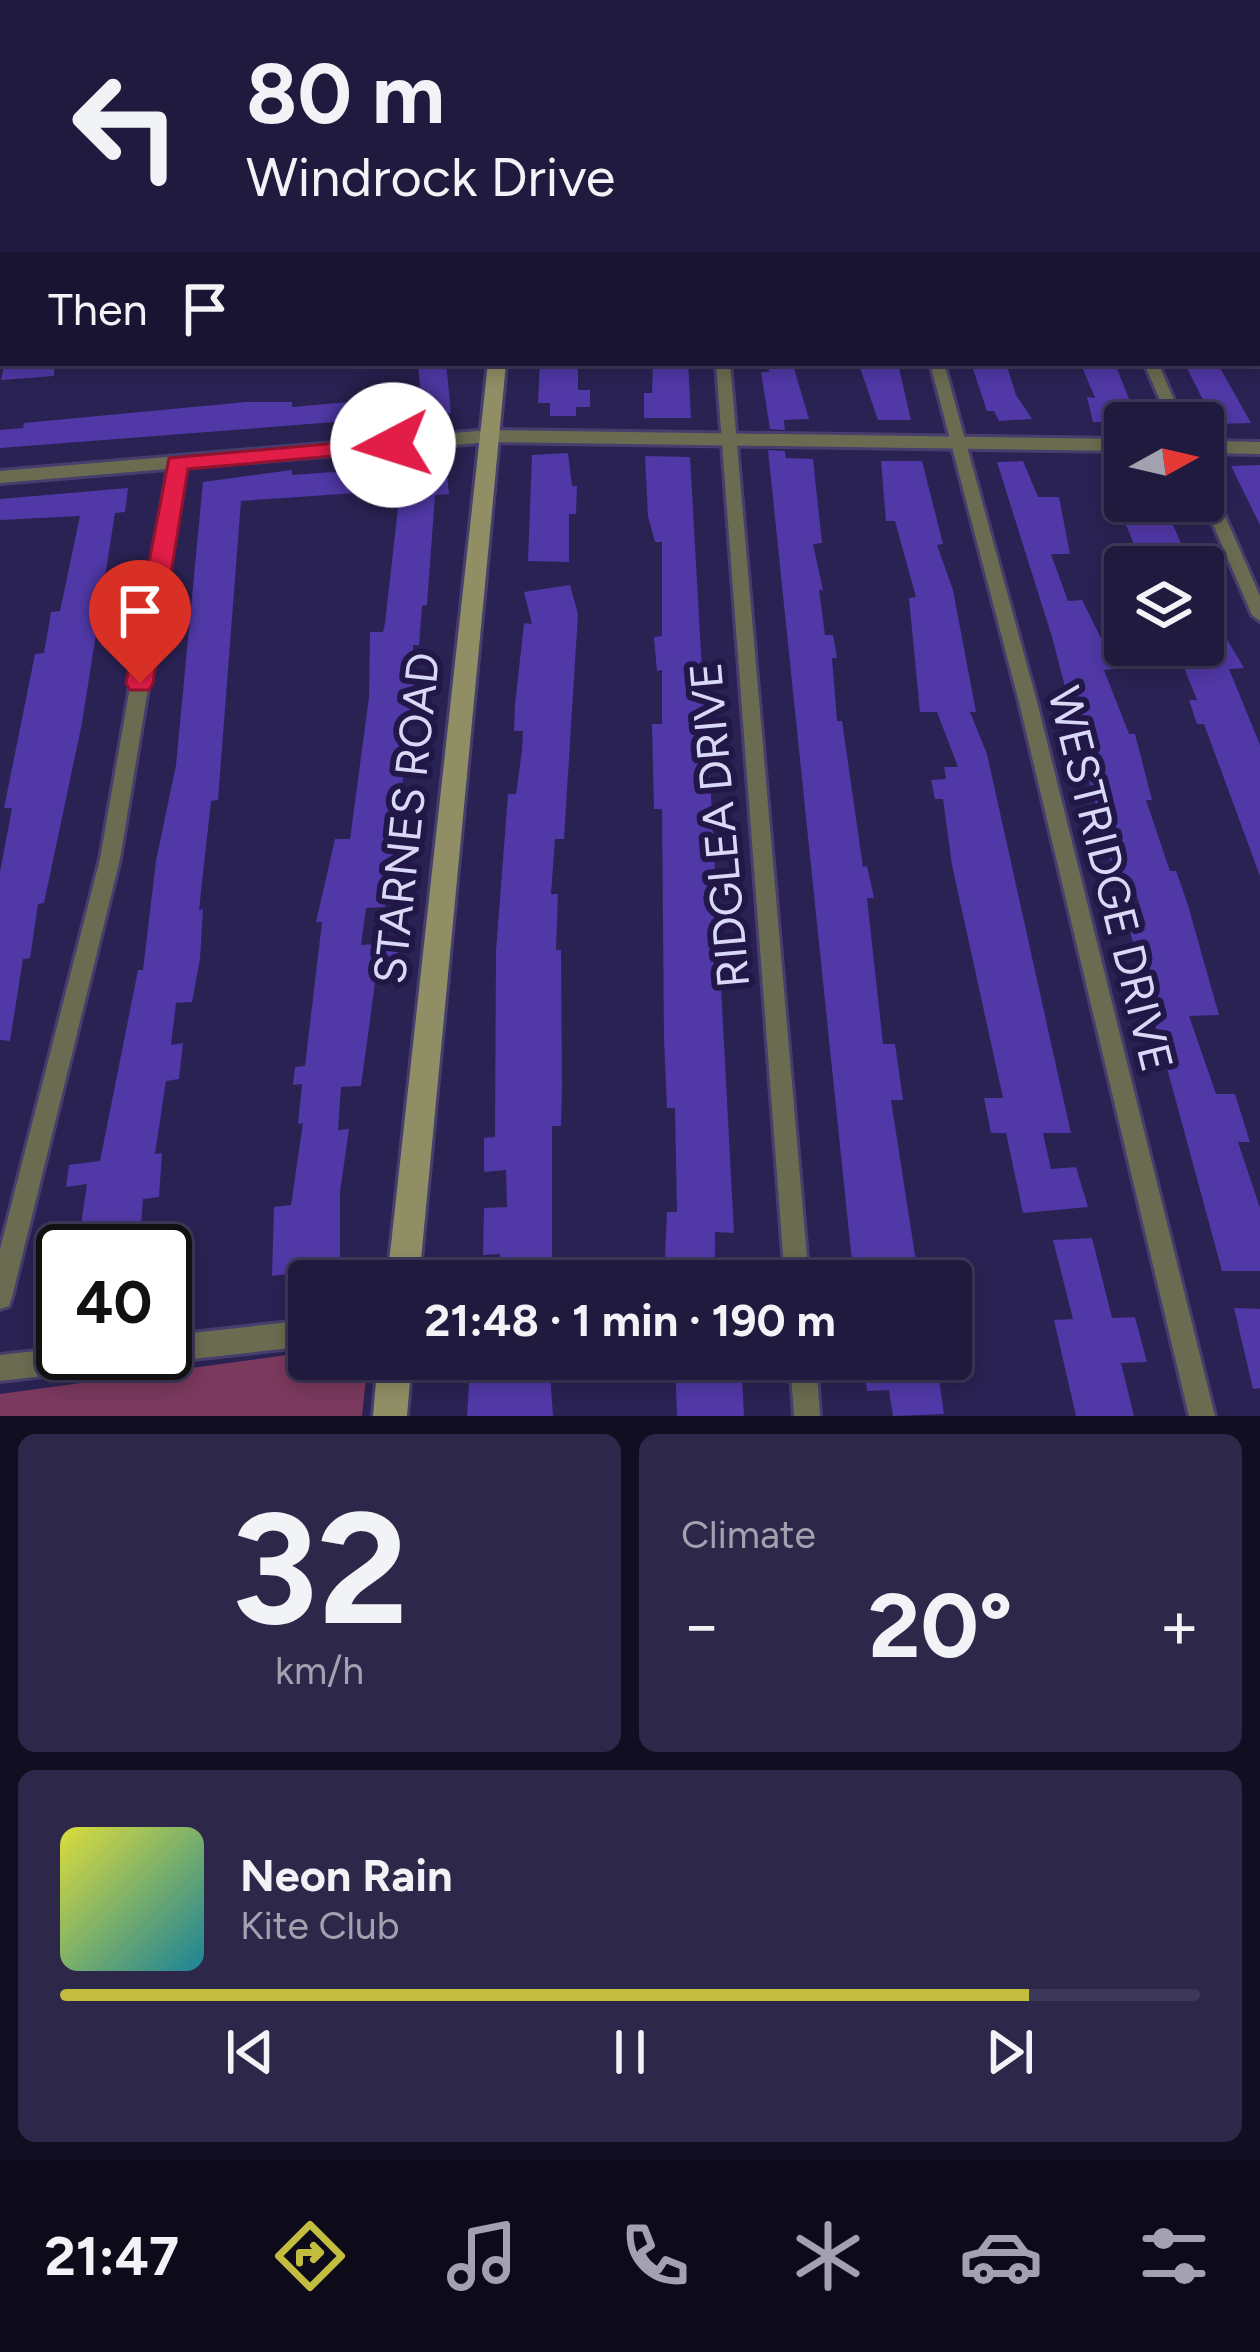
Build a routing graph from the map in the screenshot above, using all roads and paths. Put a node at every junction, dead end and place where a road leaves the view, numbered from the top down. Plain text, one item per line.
1 (496, 366) edge
2 (723, 366) edge
3 (938, 366) edge
4 (1152, 366) edge
5 (1168, 402) edge
6 (490, 436) junction
7 (730, 440) junction
8 (957, 441) junction
9 (1104, 444) edge
10 (1224, 447) edge
11 (1260, 448) edge
12 (177, 463) junction
13 (0, 477) edge
14 (1219, 522) edge
15 (1260, 616) edge
16 (405, 1260) edge
17 (795, 1260) edge
18 (0, 1298) edge
19 (288, 1335) edge
20 (192, 1346) edge
21 (36, 1364) edge
22 (0, 1368) edge
23 (393, 1380) edge
24 (804, 1380) edge
25 (390, 1416) edge
26 (807, 1416) edge
27 (1202, 1416) edge

1 - 6 main road, STARNES ROAD
2 - 7 street, RIDGLEA DRIVE
3 - 8 street, WESTRIDGE DRIVE
4 - 5 street
6 - 7 street
6 - 12 street
6 - 16 main road, STARNES ROAD
7 - 8 street
7 - 17 street, RIDGLEA DRIVE
8 - 9 street
8 - 27 street, WESTRIDGE DRIVE
10 - 11 street
12 - 13 street
12 - 18 street
14 - 15 street
19 - 20 street
21 - 22 street
23 - 25 main road
24 - 26 street

